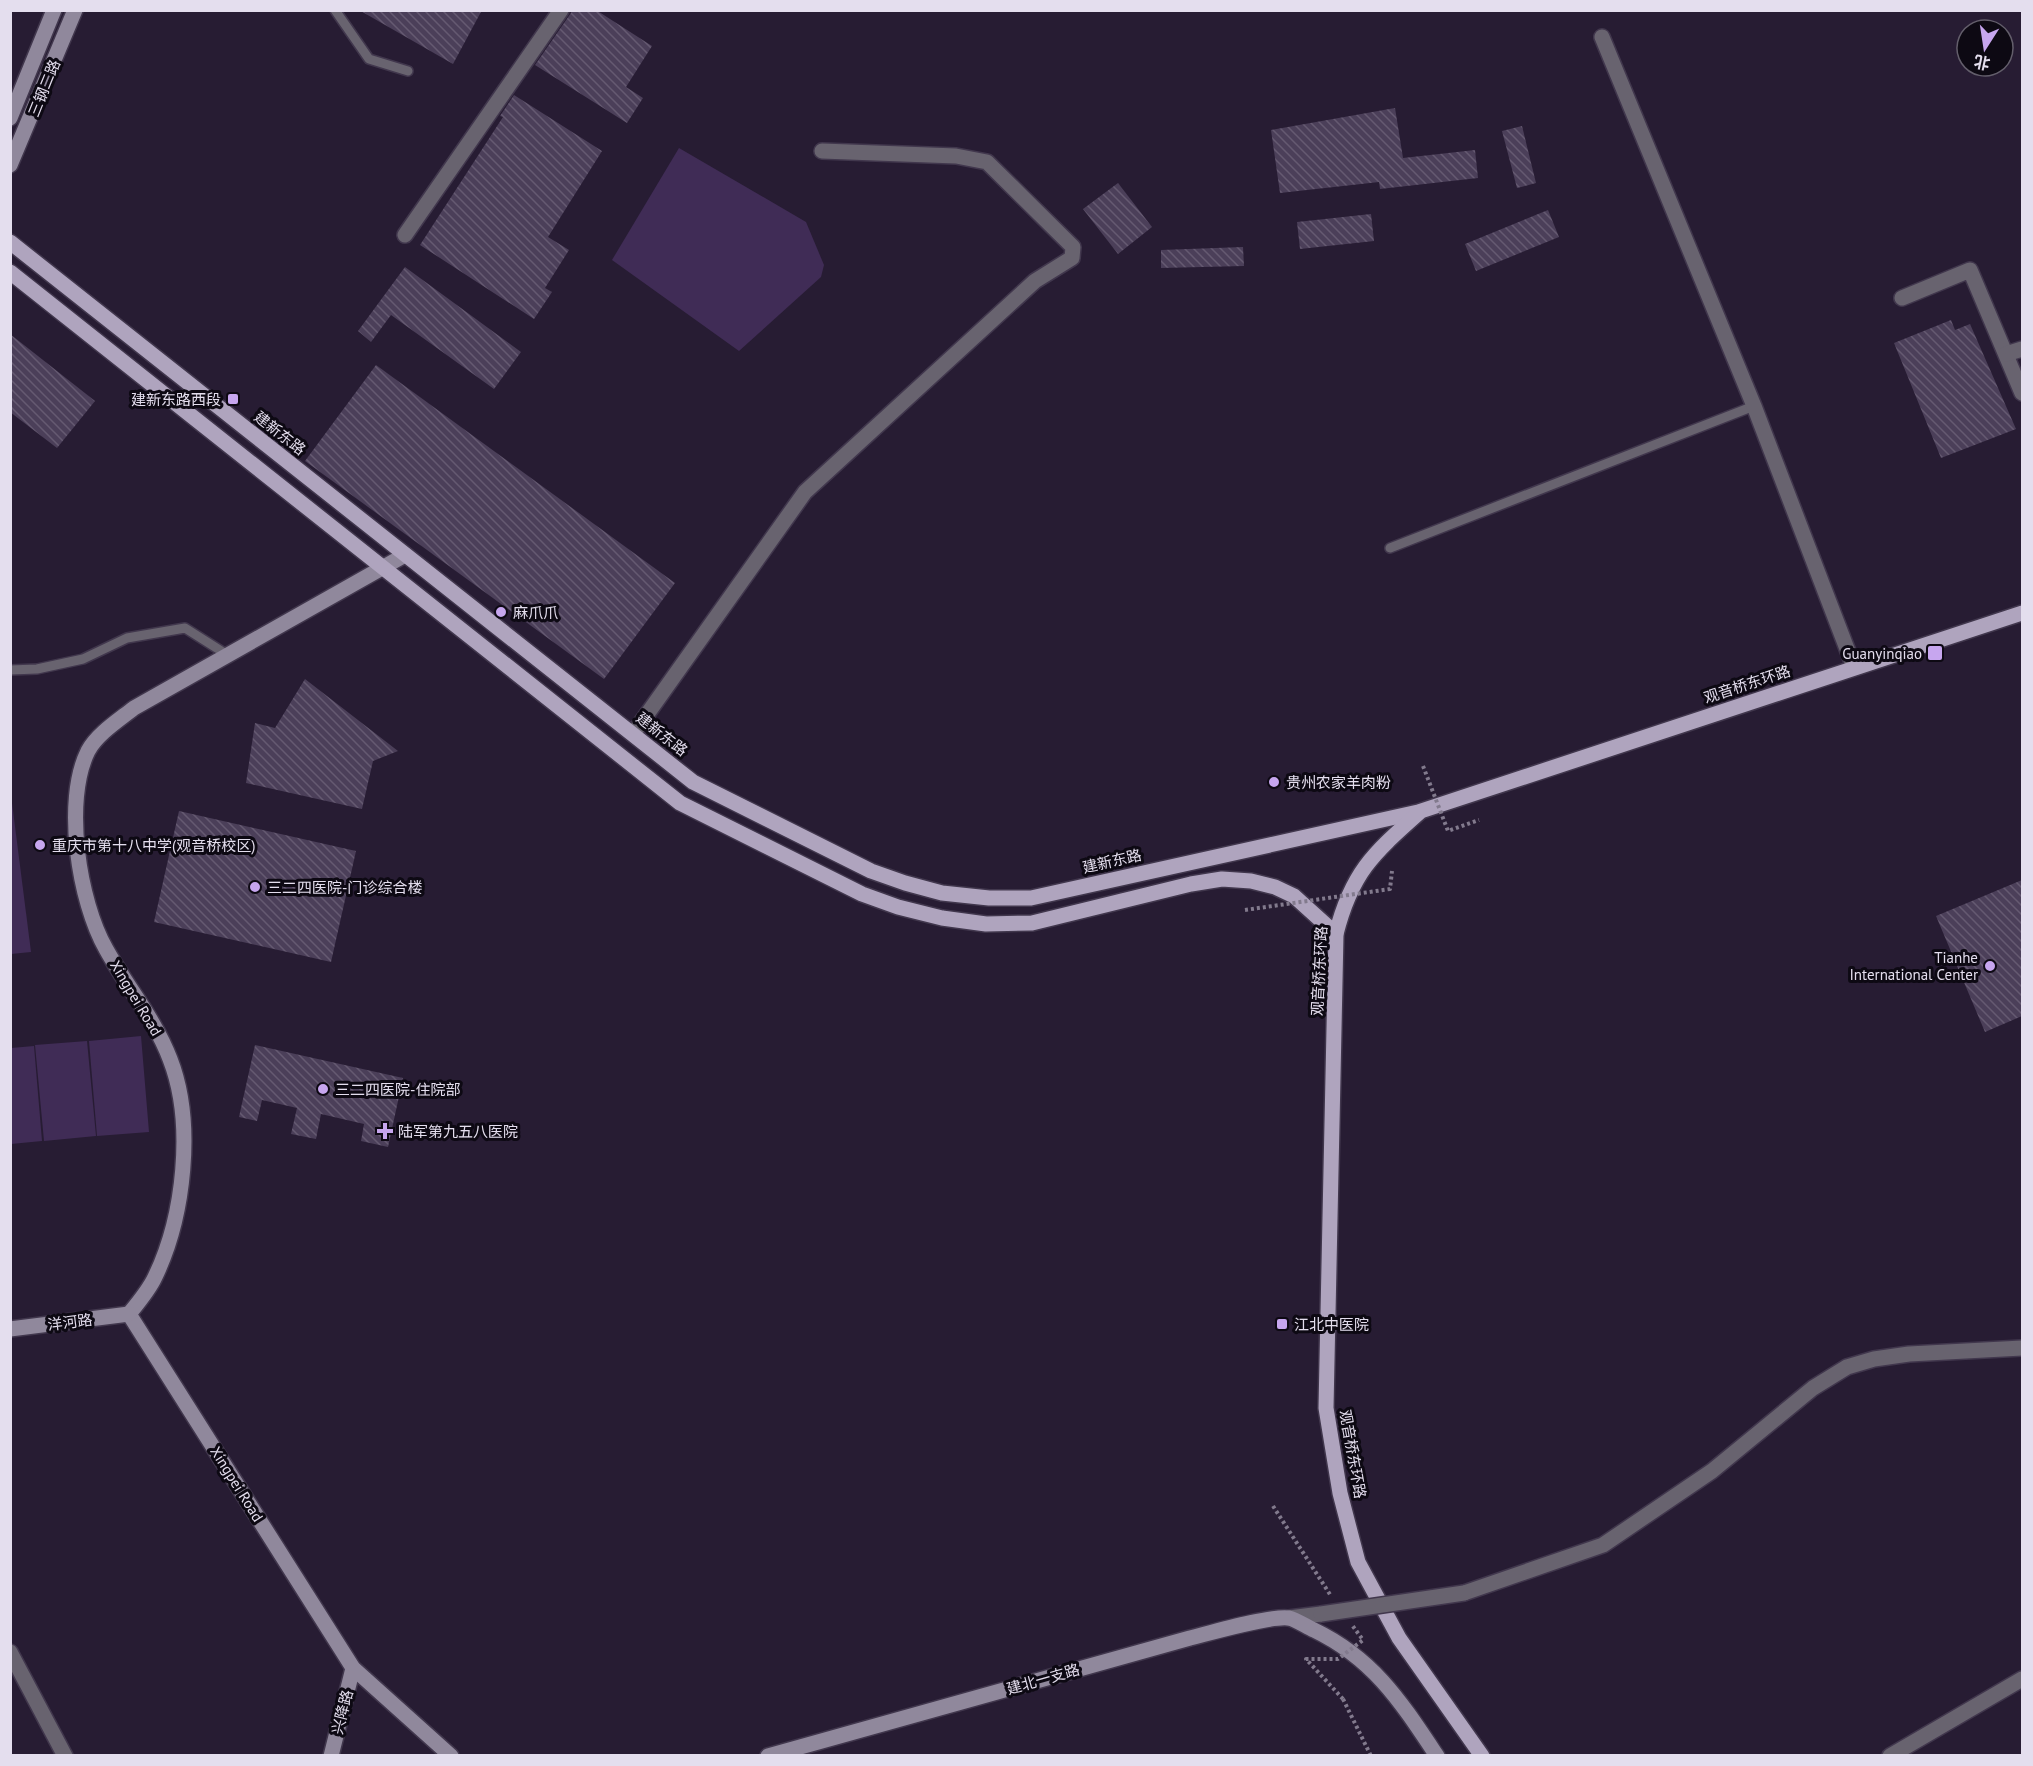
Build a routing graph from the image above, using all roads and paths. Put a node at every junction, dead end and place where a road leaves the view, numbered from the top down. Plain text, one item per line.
1 (54, 10) edge
2 (75, 10) edge
3 (335, 10) edge
4 (561, 10) edge
5 (1602, 37) dead end
6 (408, 71) dead end
7 (10, 118) edge
8 (822, 151) dead end
9 (10, 165) edge
10 (405, 235) dead end
11 (10, 242) edge
12 (10, 272) edge
13 (1902, 298) dead end
14 (2022, 349) edge
15 (2006, 354) junction
16 (2022, 393) edge
17 (1754, 406) junction
18 (1389, 548) dead end
19 (405, 555) junction
20 (381, 568) junction
21 (2022, 613) edge
22 (226, 654) junction
23 (1854, 668) junction
24 (10, 670) edge
25 (633, 734) junction
26 (1423, 766) dead end
27 (1421, 811) junction
28 (1479, 820) dead end
29 (1392, 871) dead end
30 (1245, 910) dead end
31 (1336, 934) junction
32 (129, 1314) junction
33 (10, 1329) edge
34 (2022, 1348) edge
35 (1273, 1506) dead end
36 (1336, 1603) dead end
37 (1289, 1618) junction
38 (1350, 1621) dead end
39 (10, 1652) edge
40 (353, 1668) junction
41 (2022, 1679) edge
42 (65, 1755) edge
43 (331, 1755) edge
44 (451, 1755) edge
45 (768, 1755) edge
46 (1371, 1755) edge
47 (1437, 1755) edge
48 (1482, 1755) edge
49 (1890, 1755) edge

1 - 7 street, 三钢二路
2 - 9 street, 三钢二路
3 - 6 lane
4 - 10 street
5 - 17 street
8 - 25 street
11 - 19 main road, 建新东路
12 - 20 main road
13 - 15 street
14 - 15 street
15 - 16 street
17 - 18 lane
17 - 23 street
19 - 20 street, Xingpei Road
19 - 25 main road, 建新东路
20 - 22 street, Xingpei Road
20 - 31 main road
21 - 23 main road, 观音桥东环路
22 - 24 lane
22 - 32 street, Xingpei Road
23 - 27 main road, 观音桥东环路
25 - 27 main road, 建新东路
26 - 28 path, bridge
27 - 31 main road, 观音桥东环路
29 - 30 path, bridge
31 - 48 main road, 观音桥东环路
32 - 33 street, 洋河路
32 - 40 street, Xingpei Road
34 - 37 street, 建北一支路, bridge
35 - 36 path
37 - 45 street, 建北一支路
37 - 47 street
38 - 46 path, bridge
39 - 42 street
40 - 43 street, 兴降路
40 - 44 street, Xingpei Road
41 - 49 street

